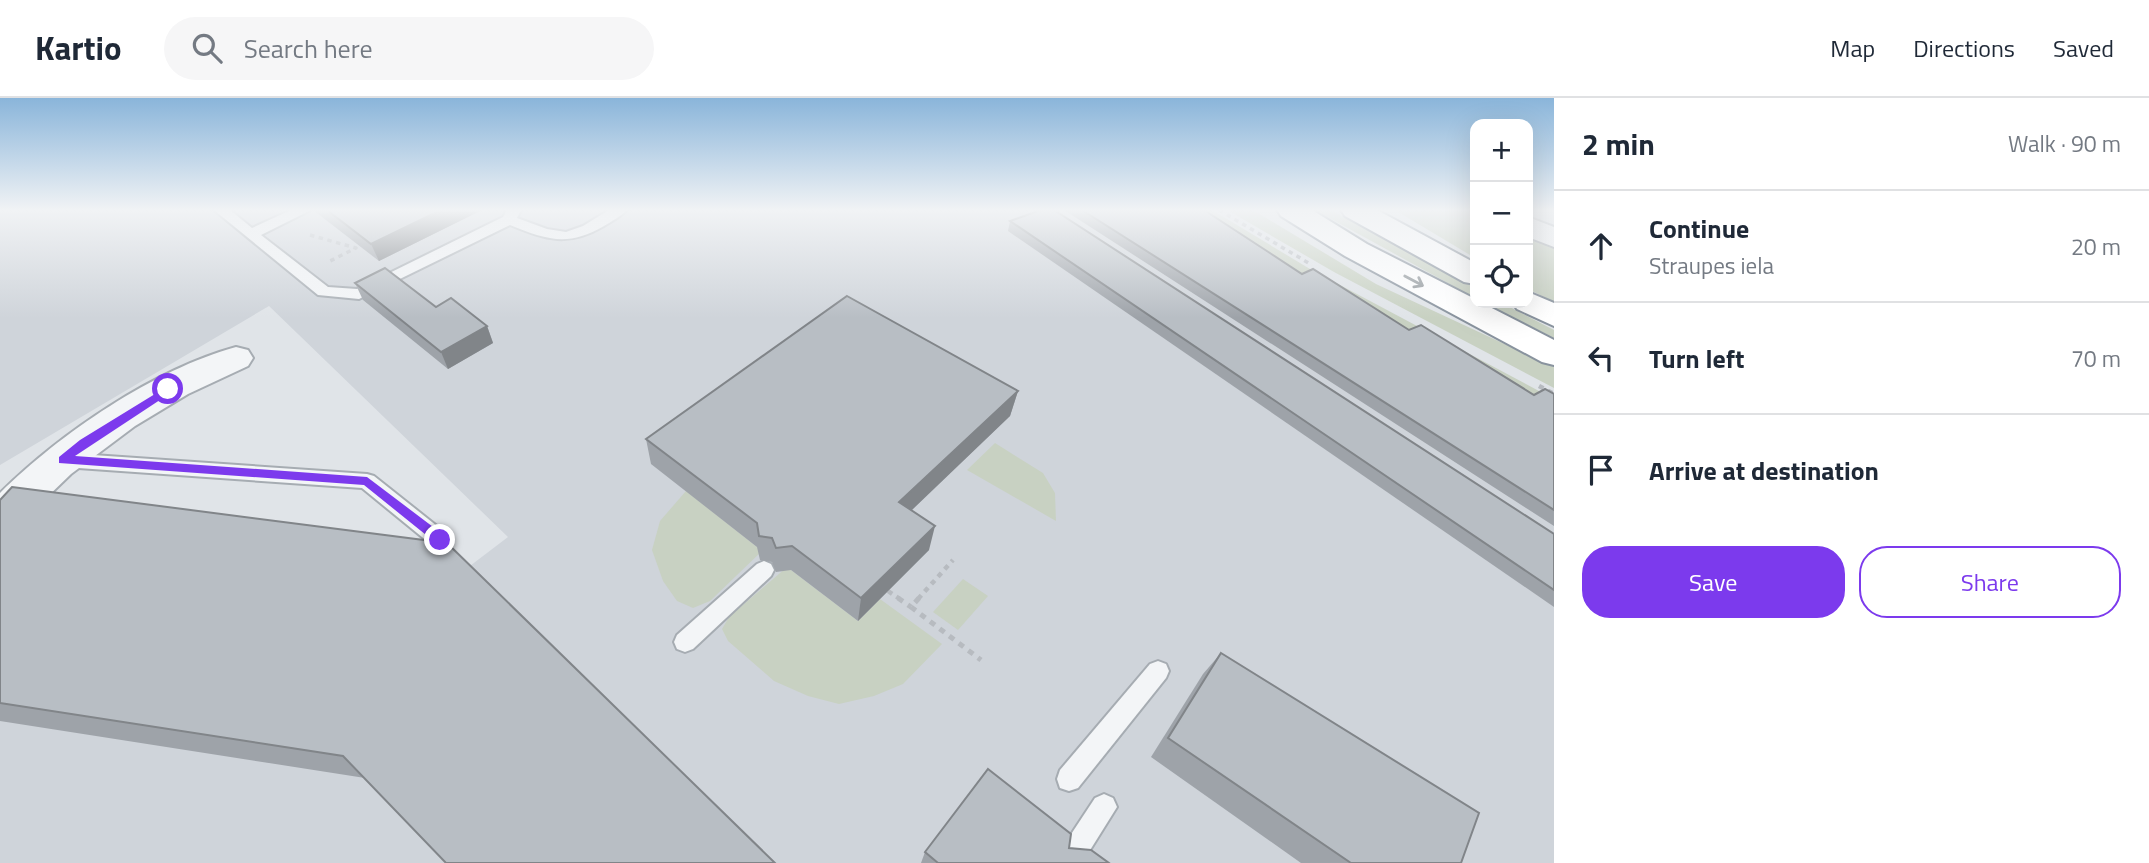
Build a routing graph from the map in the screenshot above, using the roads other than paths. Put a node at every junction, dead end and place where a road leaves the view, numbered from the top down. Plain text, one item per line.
1 (265, 246) edge
2 (452, 246) edge
3 (1349, 246) edge
4 (1420, 246) edge
5 (1470, 272) edge
6 (1533, 305) edge
7 (1554, 316) edge
8 (1554, 354) edge
9 (236, 358) dead end
10 (63, 460) junction
11 (0, 518) edge
12 (440, 540) edge
13 (764, 570) dead end
14 (685, 642) dead end
15 (1158, 671) dead end
16 (1069, 779) dead end
17 (1104, 807) dead end
18 (1069, 860) edge

1 - 2 lane
3 -> 8 highway
4 - 5 highway
6 - 7 highway
9 - 10 street
10 - 11 street
10 - 12 lane
13 - 14 lane
15 - 16 lane
17 - 18 lane

